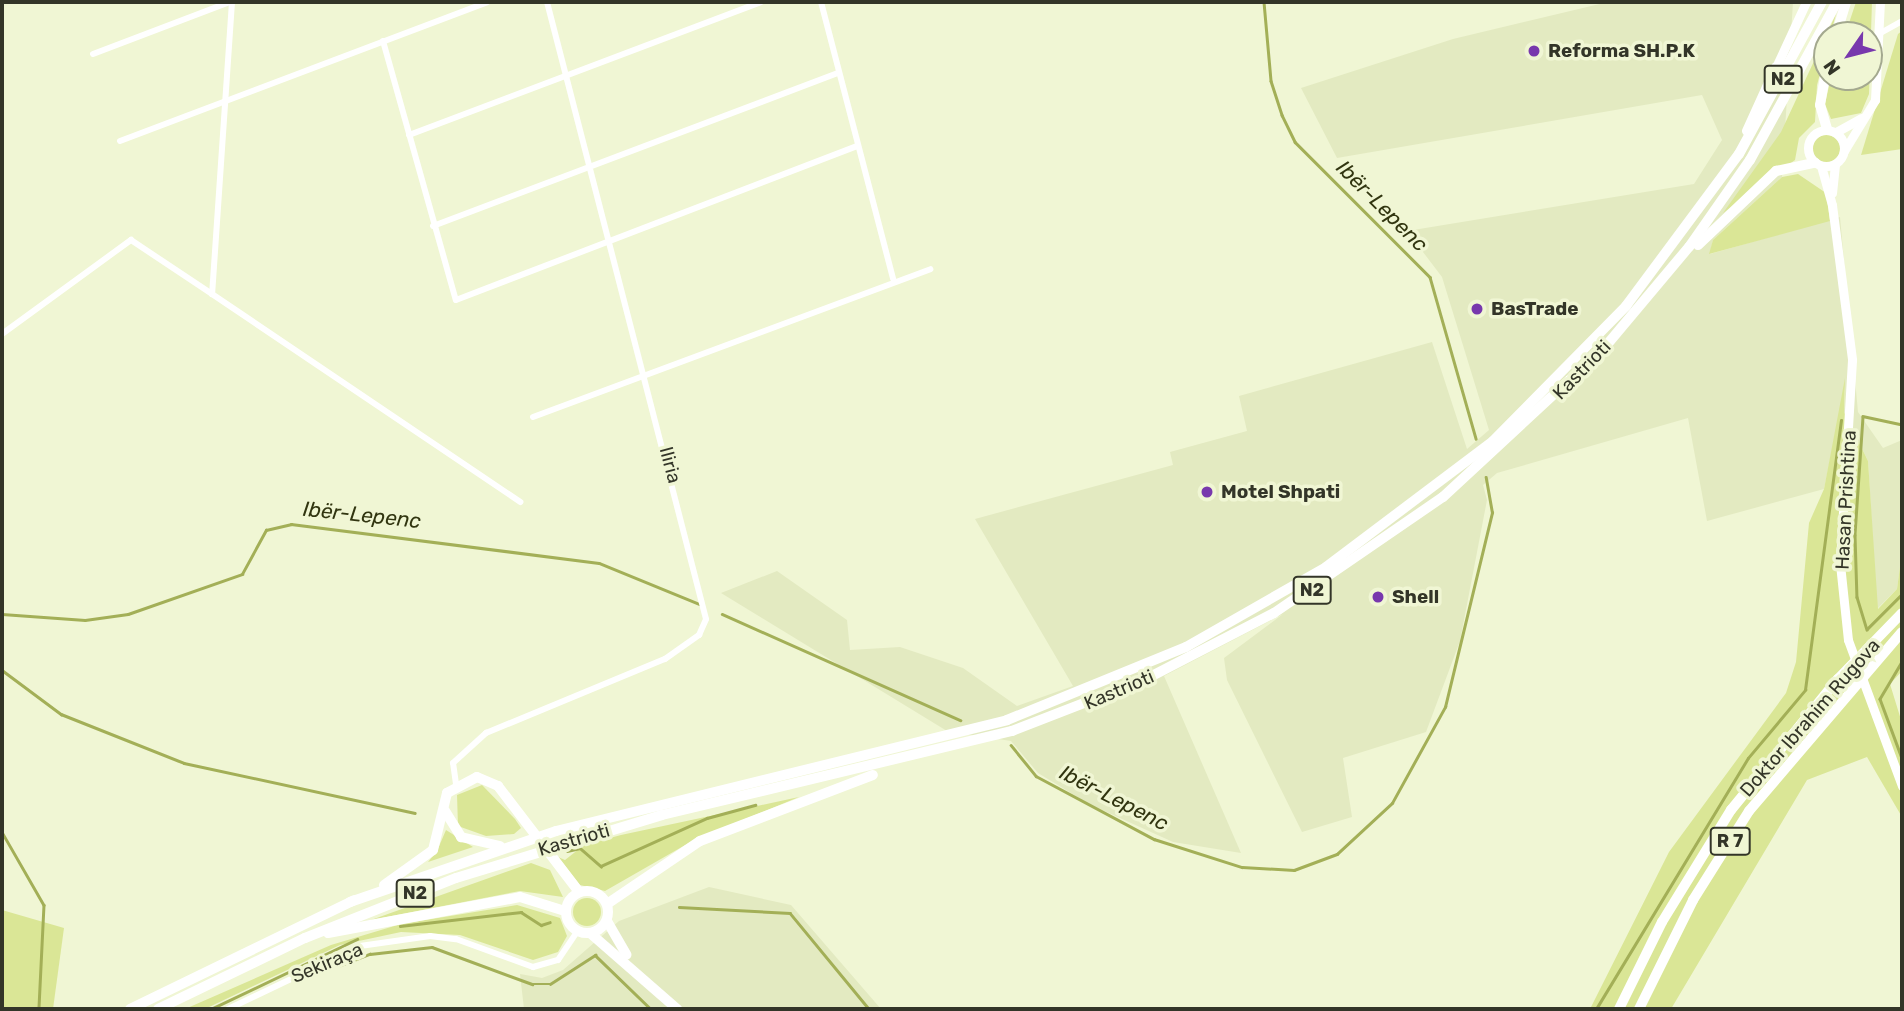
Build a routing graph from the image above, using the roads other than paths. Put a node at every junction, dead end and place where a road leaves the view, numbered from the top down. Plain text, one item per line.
1 (231, 2) edge
2 (487, 2) edge
3 (547, 2) edge
4 (761, 2) edge
5 (821, 2) edge
6 (1806, 2) edge
7 (1822, 2) edge
8 (1837, 2) edge
9 (1846, 2) edge
10 (1880, 2) edge
11 (1840, 21) edge
12 (1878, 21) edge
13 (1902, 21) edge
14 (1883, 32) edge
15 (383, 41) junction
16 (93, 54) dead end
17 (1776, 67) joint
18 (837, 73) junction
19 (566, 77) junction
20 (1822, 91) edge
21 (1873, 91) edge
22 (226, 102) junction
23 (1872, 107) junction
24 (1831, 131) junction
25 (409, 135) junction
26 (120, 141) dead end
27 (857, 146) junction
28 (1844, 151) junction
29 (1739, 154) junction
30 (1818, 164) junction
31 (1835, 164) junction
32 (590, 167) junction
33 (1832, 205) junction
34 (433, 226) junction
35 (611, 245) junction
36 (930, 269) dead end
37 (893, 279) junction
38 (1662, 282) junction
39 (212, 294) junction
40 (2, 334) edge
41 (646, 373) junction
42 (533, 417) dead end
43 (520, 502) dead end
44 (1900, 616) edge
45 (1902, 632) edge
46 (924, 757) junction
47 (456, 784) junction
48 (1902, 786) edge
49 (445, 801) junction
50 (503, 847) junction
51 (553, 862) junction
52 (579, 892) junction
53 (350, 902) junction
54 (607, 904) junction
55 (567, 906) junction
56 (607, 921) junction
57 (577, 932) junction
58 (590, 933) junction
59 (305, 938) junction
60 (634, 966) junction
61 (130, 1009) edge
62 (158, 1009) edge
63 (228, 1009) edge
64 (677, 1009) edge
65 (1619, 1009) edge
66 (1639, 1009) edge

1 - 16 street
1 - 22 street
2 - 15 street
3 - 19 street, Iliria
4 - 19 street
5 - 18 street
6 - 17 main road
7 - 29 highway, N2
8 - 38 highway, Kastrioti / N2
9 - 11 highway
10 - 12 main road
13 - 14 street
15 - 22 street
15 - 25 street
17 - 29 highway
18 - 27 street
18 - 32 street
19 - 25 street
19 - 32 street, Iliria
20 - 24 highway
21 - 23 main road
22 - 26 street
22 - 39 street
23 - 24 main road
23 - 28 main road
24 - 28 main road
24 - 30 main road
25 - 34 street
27 - 35 street
27 - 37 street
28 - 31 main road
29 - 50 highway, Kastrioti / N2
30 - 31 main road
30 - 33 main road, Hasan Prishtina
30 - 38 highway
31 - 33 main road, Hasan Prishtina
32 - 34 street
32 - 35 street, Iliria
33 - 48 main road, Hasan Prishtina
34 - 35 street
35 - 41 street, Iliria
36 - 37 street
37 - 41 street
38 - 46 highway, Kastrioti / N2
39 - 40 street
39 - 43 street
41 - 42 street
41 - 47 street, Iliria
44 - 65 highway, Doktor Ibrahim Rugova / R 7
45 - 66 highway, Doktor Ibrahim Rugova / R 7
46 - 54 highway
46 - 59 highway, Kastrioti / N2
47 - 49 highway
47 - 51 highway
49 - 50 highway
49 - 53 highway
50 - 53 highway, Kastrioti / N2
51 - 52 highway
51 - 55 highway
52 - 54 highway
52 - 55 highway
53 - 61 highway, N2
54 - 56 highway
55 - 57 highway
55 - 59 highway
56 - 58 highway
56 - 60 highway
57 - 58 highway
57 - 63 street, Sekiraça
58 - 60 highway
59 - 62 highway, Kastrioti / N2
60 - 64 highway

